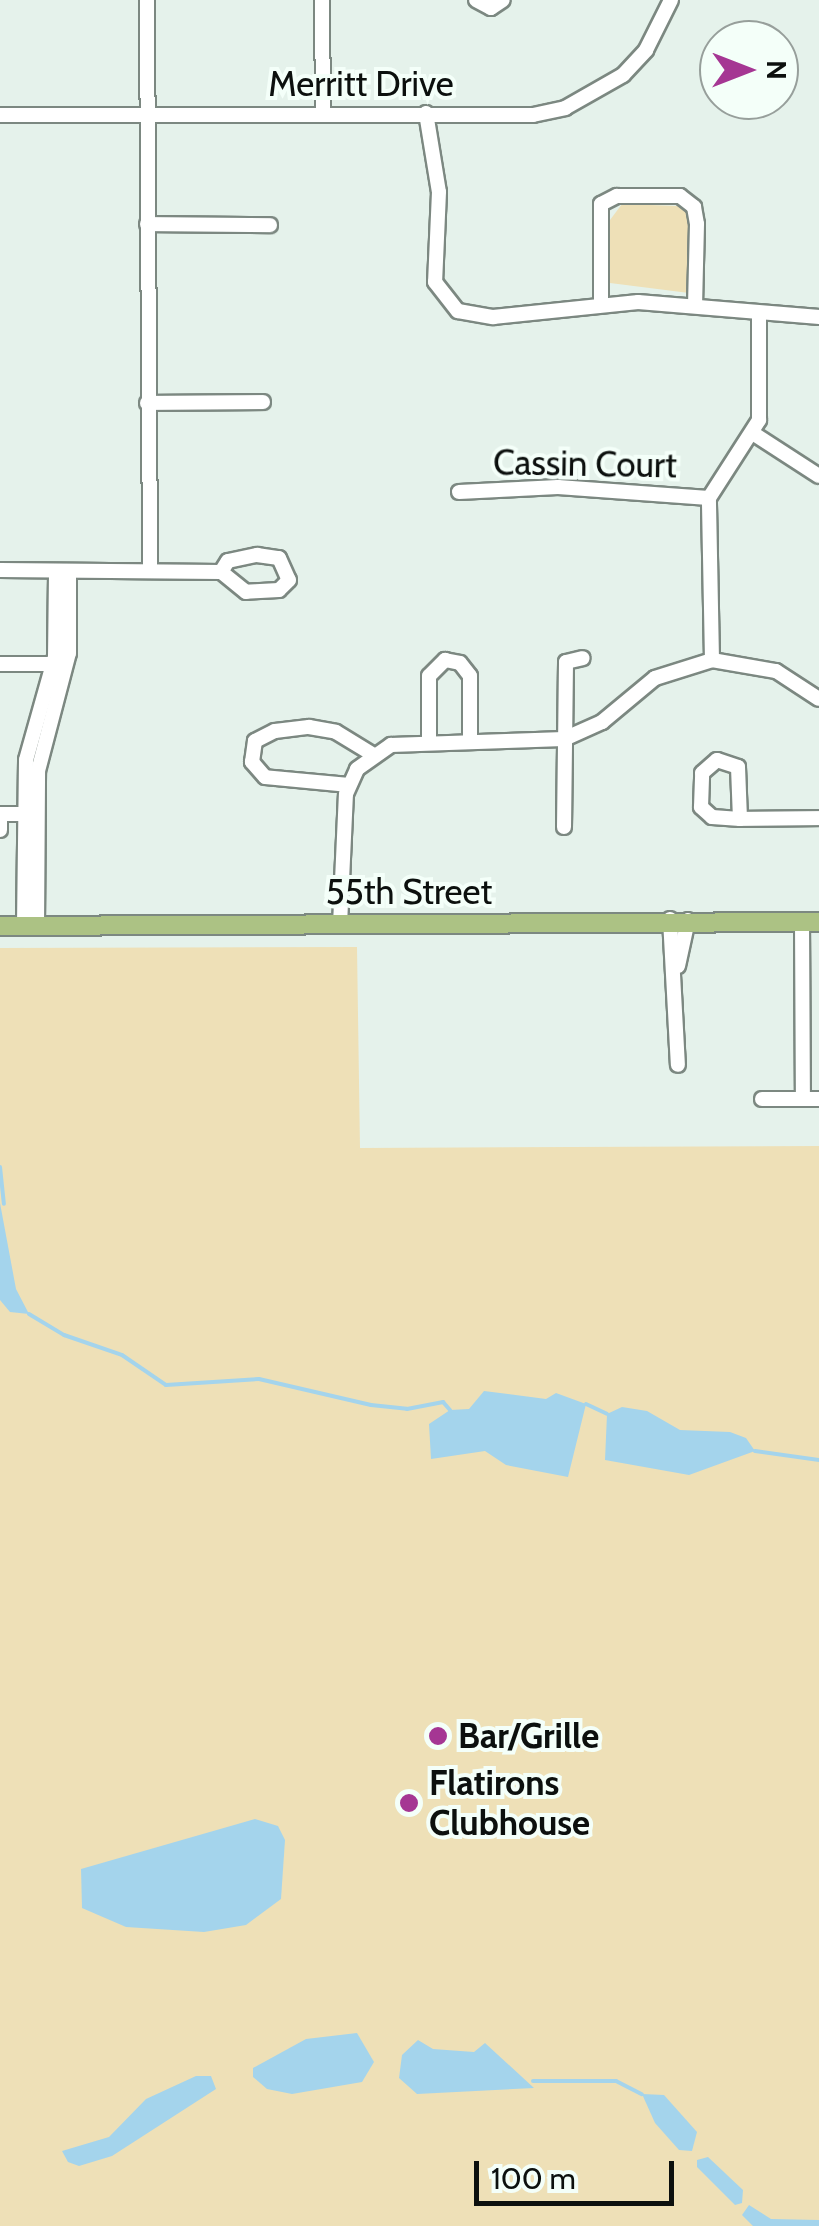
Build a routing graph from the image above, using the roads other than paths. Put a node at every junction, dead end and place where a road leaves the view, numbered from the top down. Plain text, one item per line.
1 (147, 0) edge
2 (322, 0) edge
3 (476, 0) edge
4 (504, 0) edge
5 (671, 0) edge
6 (426, 113) junction
7 (148, 114) junction
8 (323, 114) junction
9 (0, 116) edge
10 (148, 224) junction
11 (270, 225) dead end
12 (600, 303) junction
13 (694, 305) junction
14 (759, 313) junction
15 (819, 317) edge
16 (263, 402) dead end
17 (147, 404) junction
18 (754, 434) junction
19 (819, 476) edge
20 (459, 492) dead end
21 (709, 498) junction
22 (0, 570) edge
23 (63, 570) junction
24 (150, 570) junction
25 (221, 572) dead end
26 (583, 658) dead end
27 (712, 660) junction
28 (0, 664) edge
29 (60, 664) junction
30 (819, 699) edge
31 (564, 739) junction
32 (429, 742) junction
33 (470, 742) junction
34 (372, 754) junction
35 (348, 785) junction
36 (30, 814) junction
37 (819, 818) edge
38 (740, 819) junction
39 (564, 827) dead end
40 (0, 830) edge
41 (679, 919) junction
42 (811, 922) edge
43 (340, 925) junction
44 (0, 926) edge
45 (30, 926) junction
46 (678, 1066) dead end
47 (762, 1099) dead end
48 (811, 1099) edge

1 - 7 street
2 - 8 street
3 - 4 street
5 - 6 street, Merritt Drive
6 - 8 street, Merritt Drive
6 - 12 street
7 - 8 street, Merritt Drive
7 - 9 street, Merritt Drive
7 - 10 street
10 - 11 street
10 - 17 street
12 - 13 street
12 - 13 street
13 - 14 street
14 - 15 street
14 - 18 street
16 - 17 street
17 - 24 street
18 - 19 street
18 - 21 street
20 - 21 street, Cassin Court
21 - 27 street
22 - 23 street
23 - 24 street
23 - 29 street
24 - 25 street
26 - 31 street
27 - 30 street
27 - 31 street
28 - 29 street
29 - 36 street
31 - 33 street
31 - 39 street
32 - 33 street
32 - 33 street
32 - 34 street
34 - 35 street
34 - 35 street
35 - 43 street
36 - 40 street
36 - 45 street
37 - 38 street
38 - 38 street
41 - 42 main road, 55th Street
41 - 43 main road, 55th Street
41 - 46 street
42 - 48 street
43 - 45 main road, 55th Street
44 - 45 main road, 55th Street
47 - 48 street

